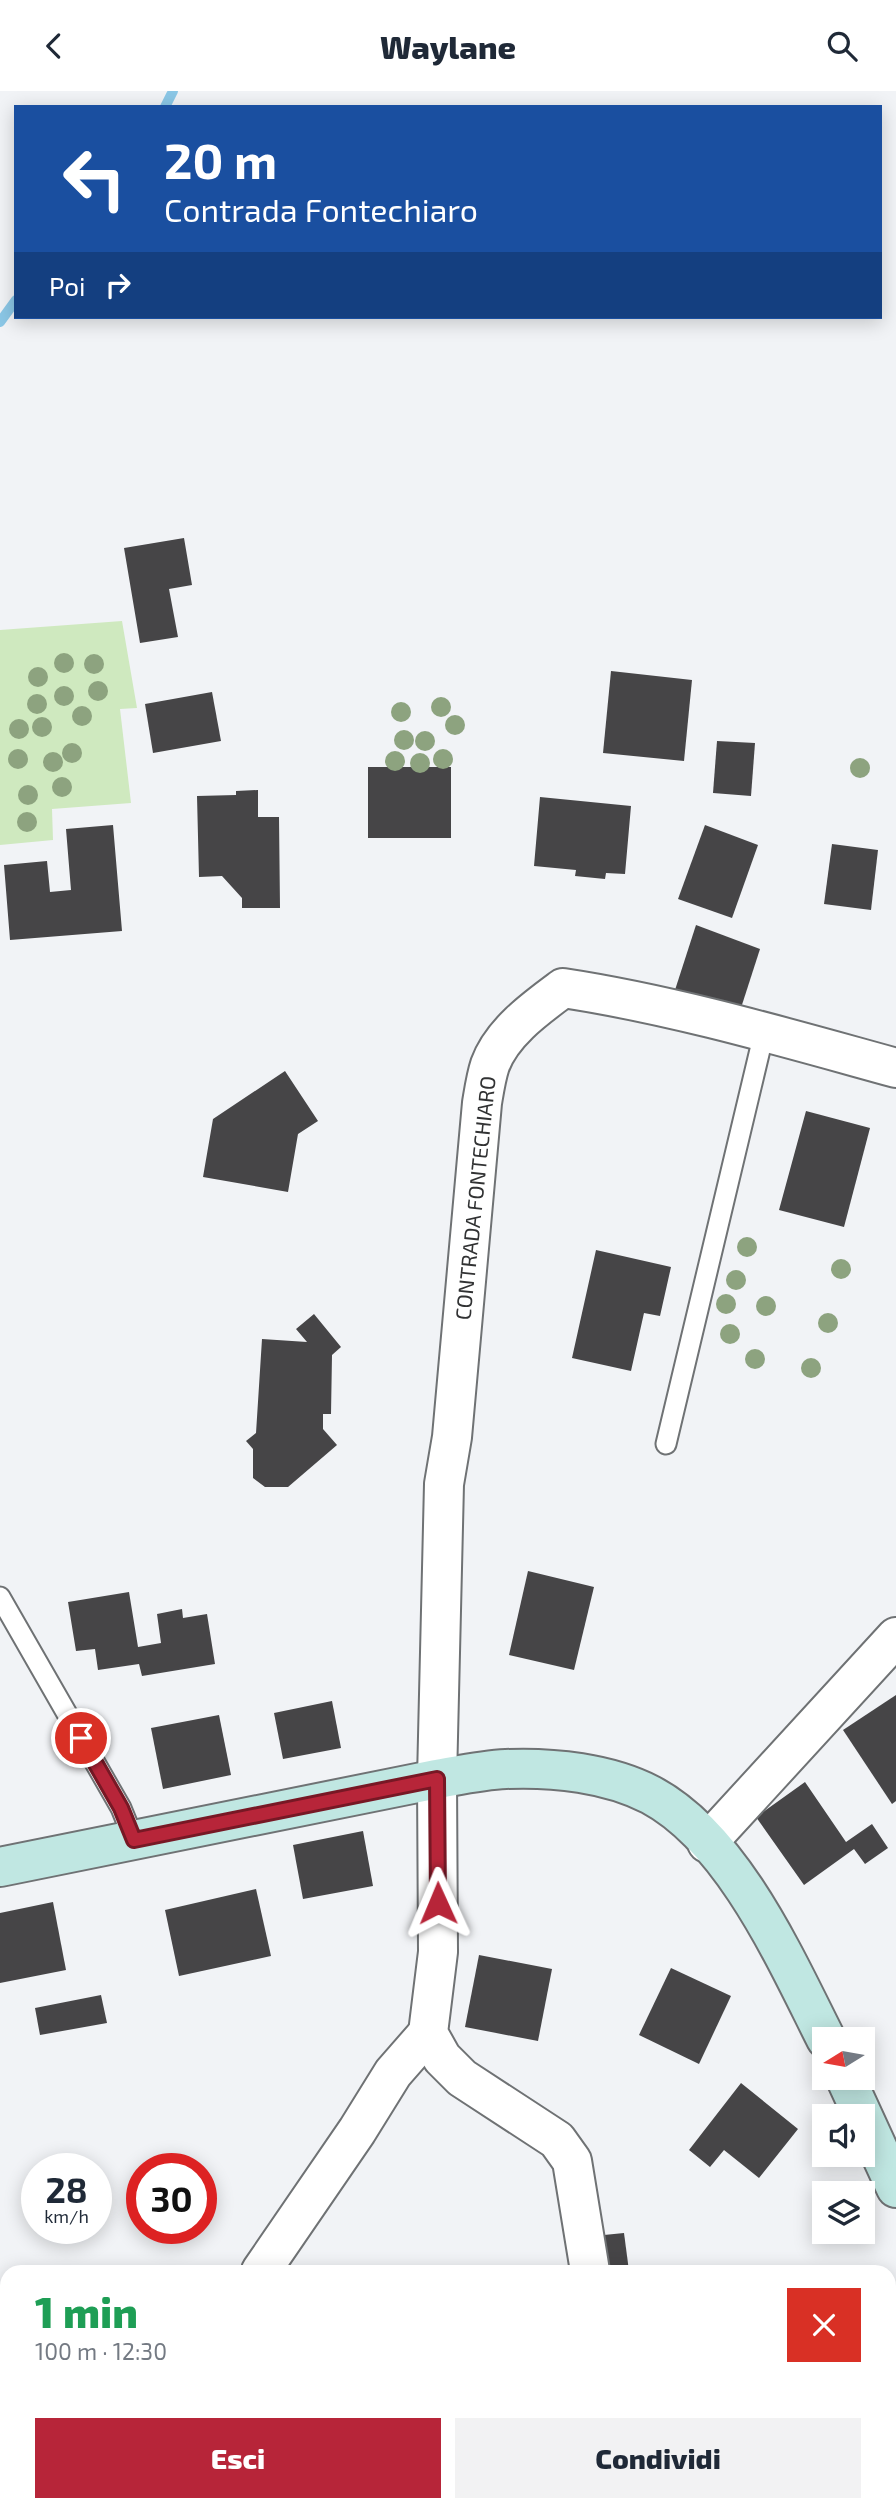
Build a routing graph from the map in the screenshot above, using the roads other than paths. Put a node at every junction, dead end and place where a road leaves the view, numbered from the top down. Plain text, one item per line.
1 (764, 1033) junction
2 (896, 1068) edge
3 (666, 1444) dead end
4 (0, 1597) edge
5 (896, 1637) edge
6 (437, 1779) junction
7 (134, 1840) junction
8 (707, 1843) junction
9 (0, 1867) edge
10 (820, 2027) edge
11 (428, 2033) junction
12 (851, 2090) edge
13 (896, 2188) edge
14 (265, 2265) edge
15 (589, 2265) edge

1 - 2 street, CONTRADA FONTECHIARO
1 - 3 lane
1 - 6 street, CONTRADA FONTECHIARO
4 - 7 lane
5 - 8 street
6 - 7 main road
6 - 8 main road
6 - 11 street, CONTRADA FONTECHIARO
7 - 9 main road
8 - 10 main road
11 - 14 street
11 - 15 street
12 - 13 main road

